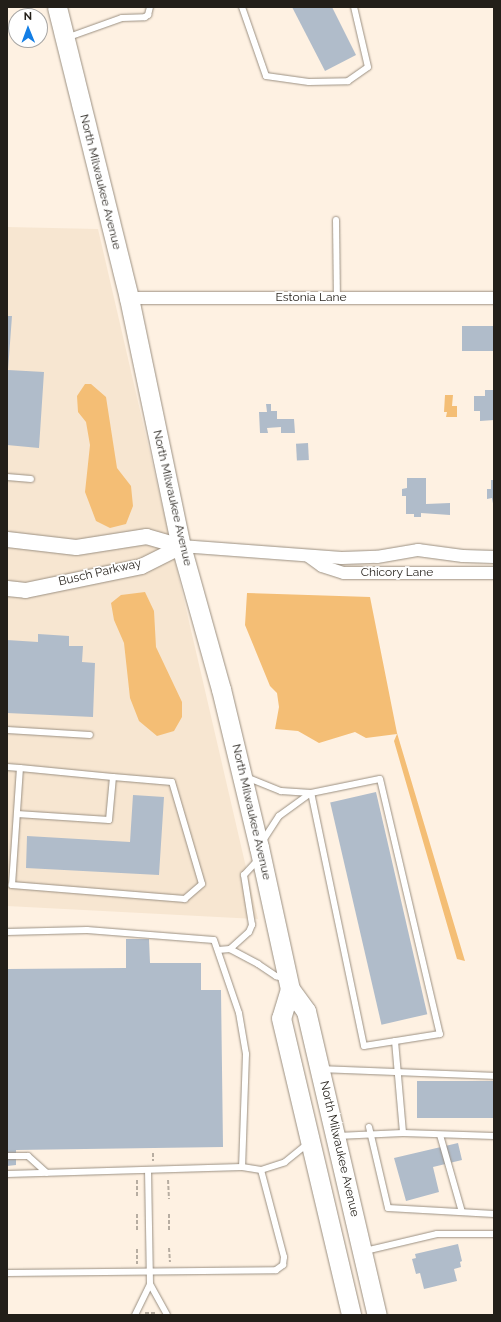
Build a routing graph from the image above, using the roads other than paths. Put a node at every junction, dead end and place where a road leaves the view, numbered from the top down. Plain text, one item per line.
1 (57, 7) edge
2 (150, 7) edge
3 (242, 7) edge
4 (354, 7) edge
5 (64, 38) junction
6 (336, 220) dead end
7 (129, 298) junction
8 (337, 298) junction
9 (494, 298) edge
10 (7, 477) edge
11 (31, 479) dead end
12 (7, 539) edge
13 (181, 546) junction
14 (398, 553) junction
15 (305, 554) junction
16 (494, 557) edge
17 (398, 573) junction
18 (494, 573) edge
19 (7, 588) edge
20 (7, 730) edge
21 (90, 735) dead end
22 (7, 767) edge
23 (20, 768) junction
24 (242, 775) junction
25 (113, 777) junction
26 (311, 793) junction
27 (17, 814) junction
28 (260, 852) junction
29 (7, 932) edge
30 (230, 949) junction
31 (218, 950) junction
32 (289, 984) junction
33 (395, 1041) junction
34 (320, 1069) junction
35 (398, 1072) junction
36 (494, 1076) edge
37 (369, 1126) dead end
38 (403, 1133) junction
39 (372, 1135) junction
40 (440, 1135) junction
41 (336, 1136) junction
42 (494, 1136) edge
43 (310, 1141) junction
44 (7, 1156) edge
45 (242, 1167) junction
46 (261, 1170) junction
47 (148, 1171) junction
48 (47, 1173) junction
49 (7, 1174) edge
50 (462, 1212) junction
51 (494, 1214) edge
52 (494, 1234) edge
53 (364, 1252) junction
54 (150, 1270) junction
55 (7, 1273) edge
56 (150, 1284) junction
57 (164, 1314) edge
58 (135, 1315) edge
59 (351, 1315) edge
60 (377, 1315) edge

1 - 5 main road, North Milwaukee Avenue
2 - 5 lane
3 - 4 lane
5 - 7 main road, North Milwaukee Avenue
6 - 8 lane
7 - 8 street, Estonia Lane
7 - 13 main road, North Milwaukee Avenue
8 - 9 street, Estonia Lane
10 - 11 lane
12 - 13 street
13 - 15 street, Chicory Lane
13 - 19 street, Busch Parkway
13 - 24 main road, North Milwaukee Avenue
14 - 15 street, Chicory Lane
14 - 16 street, Chicory Lane
14 - 17 street
15 - 17 street, Chicory Lane
17 - 18 street, Chicory Lane
20 - 21 lane
22 - 23 lane
23 - 25 lane
23 - 27 lane
24 - 26 lane
24 - 28 main road, North Milwaukee Avenue
25 - 27 lane
25 - 27 lane
26 - 28 lane
26 - 33 lane
26 - 33 lane
28 - 30 lane
28 - 32 main road, North Milwaukee Avenue
29 - 31 lane
30 - 31 lane
30 - 32 lane
31 - 45 lane
32 - 34 main road, North Milwaukee Avenue
32 - 43 main road, North Milwaukee Avenue
33 - 35 lane
34 - 35 lane
34 - 41 main road, North Milwaukee Avenue
35 - 36 lane
35 - 38 lane
37 - 39 lane
38 - 39 lane
38 - 40 lane
39 - 41 lane
39 - 50 lane
40 - 42 lane
40 - 50 lane
41 - 53 main road, North Milwaukee Avenue
43 - 46 lane
43 - 59 main road, North Milwaukee Avenue
44 - 48 lane
45 - 46 lane
45 - 47 lane
46 - 54 lane
47 - 48 lane
47 - 54 lane
48 - 49 lane
50 - 51 lane
52 - 53 lane
53 - 60 main road, North Milwaukee Avenue
54 - 55 lane
54 - 56 lane
56 - 57 lane
56 - 58 lane

